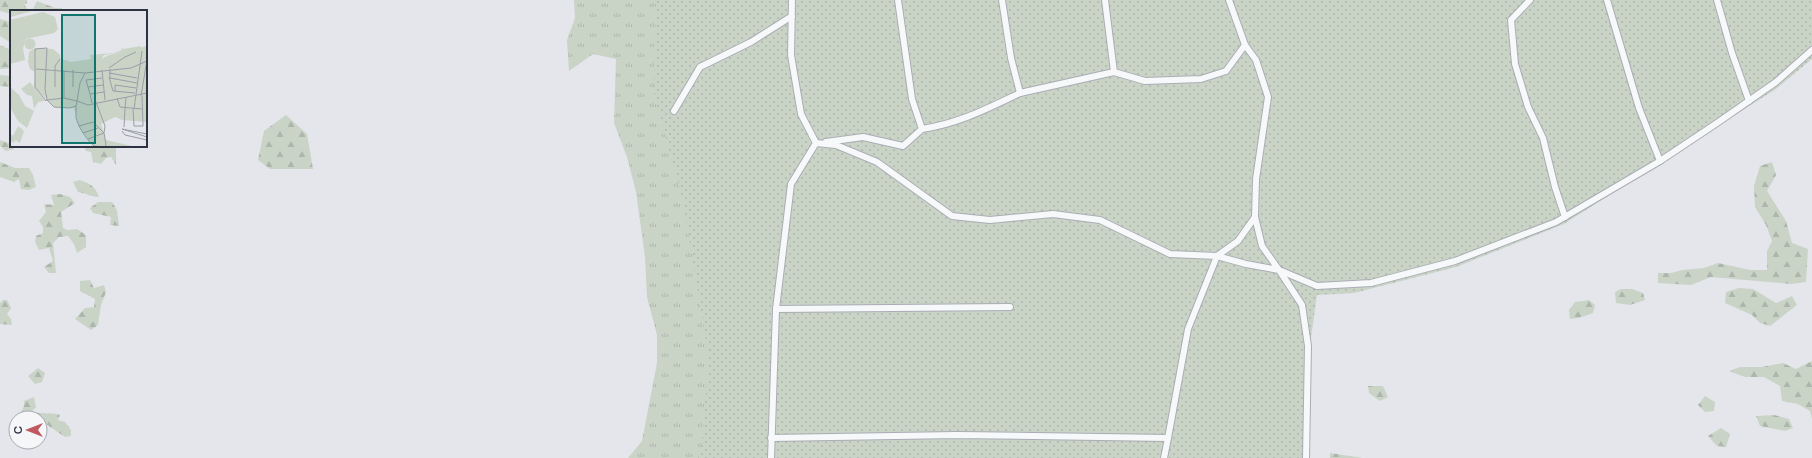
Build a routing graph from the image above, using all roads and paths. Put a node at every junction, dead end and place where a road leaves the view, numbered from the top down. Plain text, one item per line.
1 (792, 0) edge
2 (898, 0) edge
3 (1002, 0) edge
4 (1105, 0) edge
5 (1229, 0) edge
6 (1530, 0) edge
7 (1607, 0) edge
8 (1717, 0) edge
9 (792, 16) junction
10 (1245, 45) junction
11 (1812, 50) edge
12 (1114, 72) junction
13 (1020, 93) junction
14 (1749, 100) junction
15 (674, 111) dead end
16 (922, 129) junction
17 (816, 143) junction
18 (1660, 161) junction
19 (1255, 217) junction
20 (1565, 217) junction
21 (1217, 256) junction
22 (1279, 270) junction
23 (1010, 307) dead end
24 (776, 310) junction
25 (771, 438) junction
26 (1168, 438) junction
27 (771, 458) edge
28 (1164, 458) edge
29 (1306, 458) edge

1 - 9 lane
2 - 16 lane
3 - 13 lane
4 - 12 lane
5 - 10 lane
6 - 20 lane
7 - 18 lane
8 - 14 lane
9 - 15 lane
9 - 17 lane
10 - 12 lane
10 - 19 lane
11 - 14 lane
12 - 13 lane
13 - 16 lane
14 - 18 lane
16 - 17 lane
17 - 21 lane
17 - 24 lane
18 - 20 lane
19 - 21 lane
19 - 22 lane
20 - 22 lane
21 - 22 lane
21 - 26 lane
22 - 29 lane
23 - 24 lane
24 - 25 lane
25 - 26 lane
25 - 27 lane
26 - 28 lane

